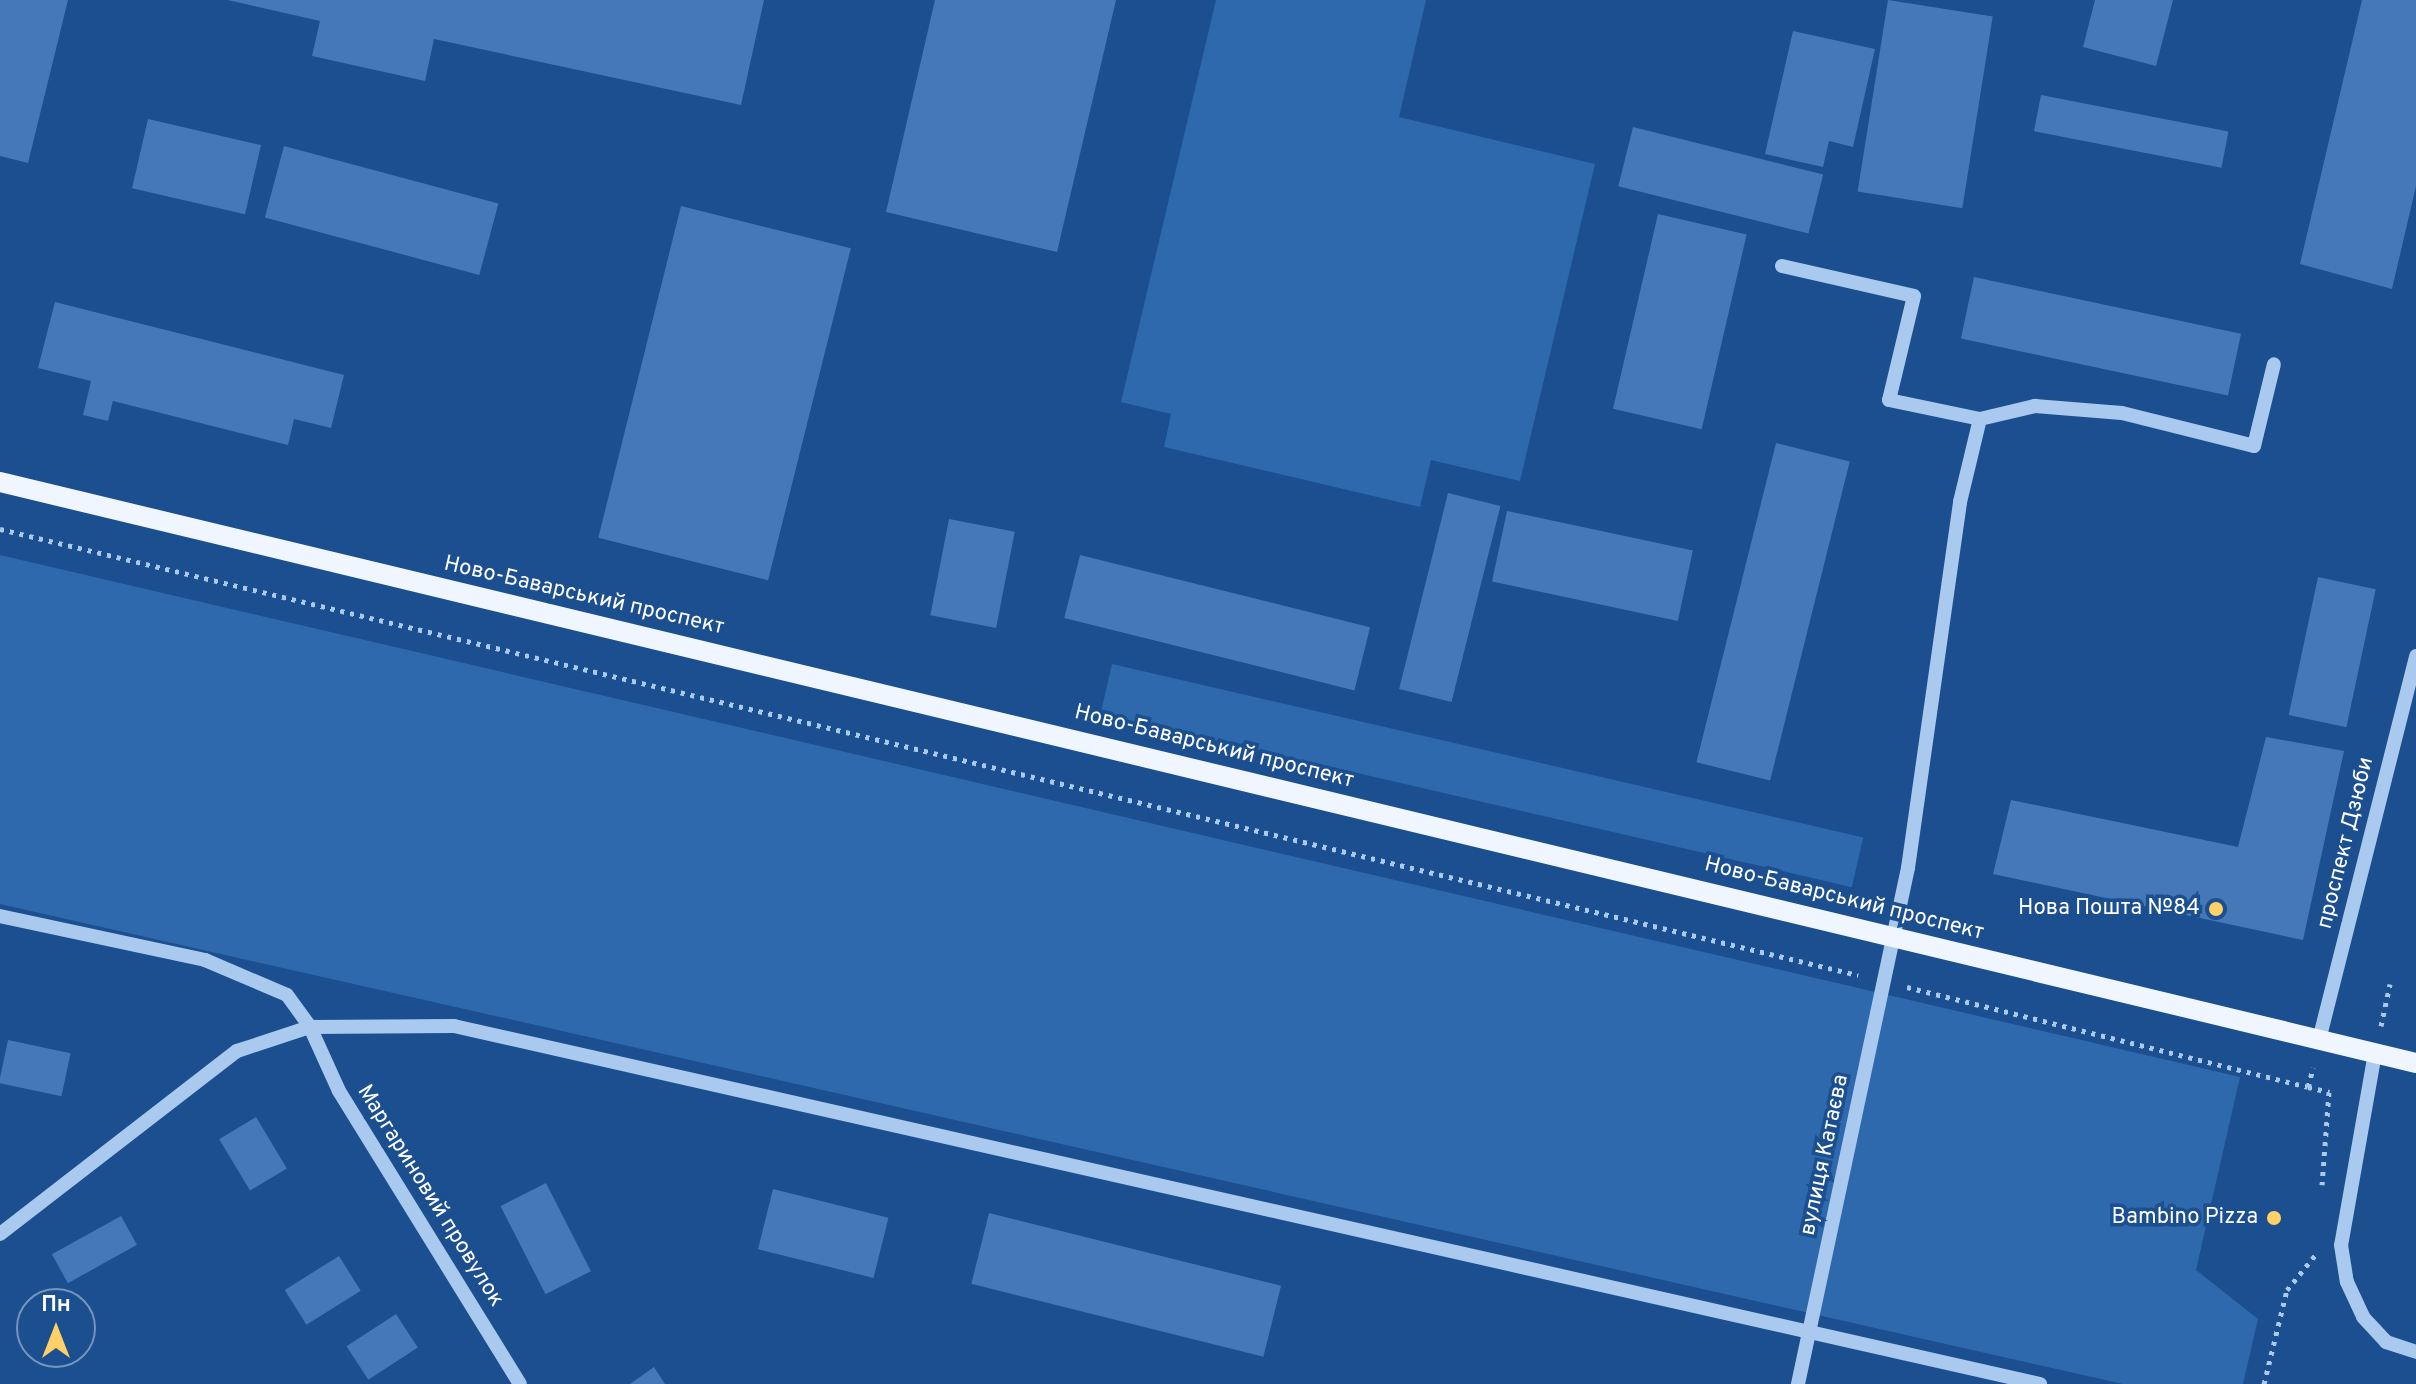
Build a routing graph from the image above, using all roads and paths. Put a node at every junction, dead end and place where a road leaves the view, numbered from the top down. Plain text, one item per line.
1 (1782, 266) dead end
2 (2274, 364) dead end
3 (1980, 419) junction
4 (0, 482) edge
5 (0, 529) edge
6 (2416, 656) edge
7 (0, 916) edge
8 (1895, 935) junction
9 (1885, 982) junction
10 (2390, 984) dead end
11 (310, 1027) junction
12 (2319, 1040) junction
13 (2375, 1053) junction
14 (2416, 1063) edge
15 (2308, 1087) junction
16 (2322, 1197) dead end
17 (0, 1234) edge
18 (2320, 1238) dead end
19 (1809, 1333) junction
20 (2416, 1352) edge
21 (520, 1384) edge
22 (1798, 1384) edge
23 (2040, 1384) edge
24 (2264, 1384) edge

1 - 3 street
2 - 3 street
3 - 8 street, вулиця Катаєва
4 - 8 main road, Ново-Баварський проспект
5 - 9 path
6 - 12 street, проспект Дзюби
7 - 11 street
8 - 9 street, вулиця Катаєва
8 - 12 main road, Ново-Баварський проспект
9 - 15 path
9 - 19 street, вулиця Катаєва
10 - 13 path
11 - 17 street
11 - 19 street
11 - 21 street, Маргариновий провулок
12 - 13 main road, Ново-Баварський проспект
12 - 15 path
13 - 14 main road, Ново-Баварський проспект
13 - 20 street
15 - 16 path
18 - 24 path
19 - 22 street, вулиця Катаєва
19 - 23 street

